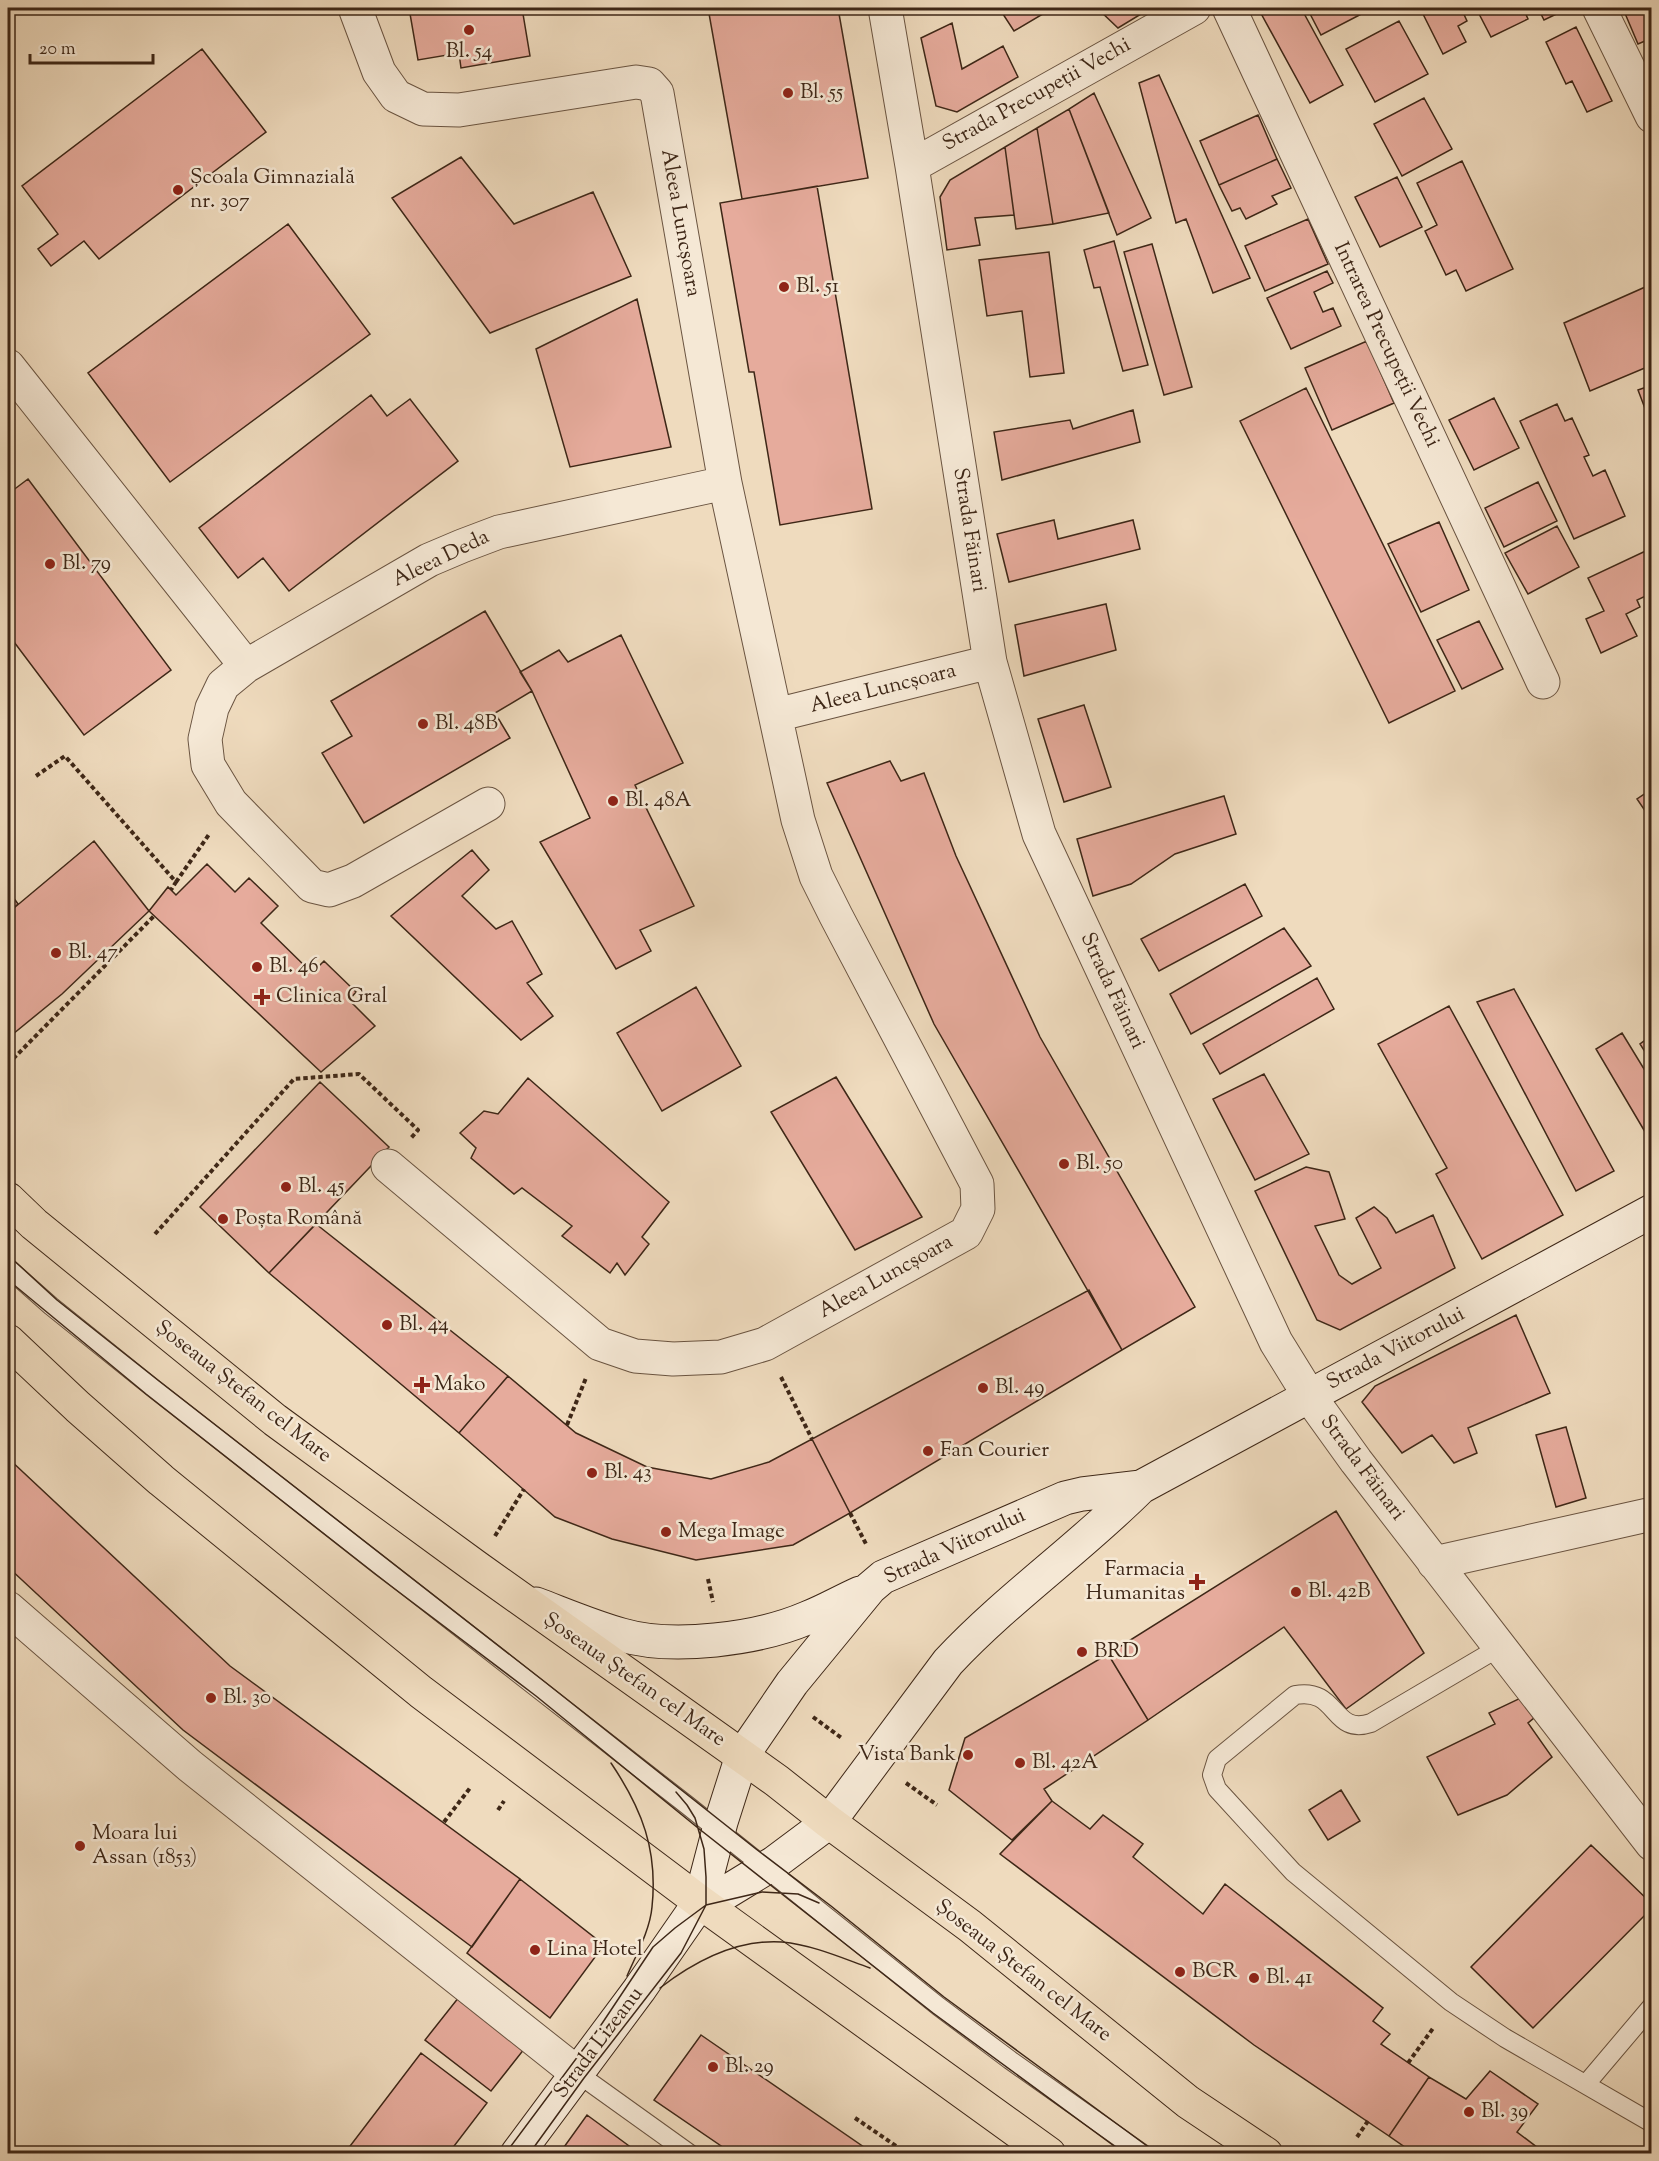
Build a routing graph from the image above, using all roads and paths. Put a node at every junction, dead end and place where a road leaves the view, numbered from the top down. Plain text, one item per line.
1 (355, 8) edge
2 (885, 8) edge
3 (1194, 8) edge
4 (1229, 8) edge
5 (1599, 8) edge
6 (1652, 116) edge
7 (912, 166) junction
8 (8, 366) edge
9 (724, 483) junction
10 (990, 663) junction
11 (246, 666) junction
12 (1543, 682) dead end
13 (776, 715) junction
14 (36, 776) dead end
15 (231, 803) junction
16 (488, 804) dead end
17 (176, 882) junction
18 (171, 890) dead end
19 (154, 916) dead end
20 (8, 1064) edge
21 (388, 1166) joint
22 (8, 1199) edge
23 (1652, 1211) edge
24 (155, 1234) dead end
25 (8, 1268) edge
26 (8, 1341) edge
27 (600, 1344) junction
28 (765, 1344) junction
29 (1310, 1396) junction
30 (567, 1425) dead end
31 (812, 1439) dead end
32 (1141, 1487) junction
33 (524, 1490) dead end
34 (1652, 1514) edge
35 (1434, 1563) junction
36 (476, 1567) junction
37 (870, 1588) junction
38 (521, 1599) junction
39 (8, 1608) edge
40 (1500, 1647) junction
41 (742, 1756) junction
42 (470, 1788) dead end
43 (444, 1822) dead end
44 (829, 1822) junction
45 (720, 1831) junction
46 (1652, 1844) edge
47 (766, 1867) junction
48 (700, 1902) junction
49 (1451, 2002) junction
50 (1652, 2007) edge
51 (1408, 2063) dead end
52 (577, 2073) junction
53 (1586, 2084) junction
54 (855, 2118) dead end
55 (1368, 2121) dead end
56 (1652, 2123) edge
57 (1357, 2137) dead end
58 (517, 2154) edge
59 (690, 2154) edge
60 (908, 2154) edge
61 (1049, 2154) edge
62 (1143, 2154) edge
63 (1266, 2154) edge

1 - 9 street, Aleea Luncșoara
2 - 7 street, Strada Făinari
3 - 7 street, Strada Precupeții Vechi
4 - 12 street, Intrarea Precupeții Vechi
5 - 6 street
7 - 10 street, Strada Făinari
8 - 11 street
9 - 11 street, Aleea Deda
9 - 13 street, Aleea Luncșoara
10 - 13 street, Aleea Luncșoara
10 - 29 street, Strada Făinari
11 - 15 street, Aleea Deda
13 - 28 street, Aleea Luncșoara
14 - 17 path
15 - 16 street, Aleea Deda
15 - 17 path
17 - 18 path
19 - 20 path
21 - 24 path
21 - 27 street, Aleea Luncșoara
22 - 36 main road, Șoseaua Ștefan cel Mare
23 - 29 street, Strada Viitorului
25 - 45 lane
26 - 48 main road
27 - 28 street, Aleea Luncșoara
27 - 30 path
28 - 31 path
29 - 32 street, Strada Viitorului
29 - 35 street, Strada Făinari
32 - 37 street, Strada Viitorului
32 - 44 street, Strada Viitorului
33 - 36 path
34 - 35 street
35 - 40 street, Strada Făinari
36 - 38 main road, Șoseaua Ștefan cel Mare
37 - 38 street
37 - 41 street, Strada Viitorului
38 - 41 main road, Șoseaua Ștefan cel Mare
39 - 52 street
40 - 46 street, Strada Făinari
40 - 49 lane
41 - 44 main road, Șoseaua Ștefan cel Mare
41 - 45 street, Strada Viitorului
42 - 43 path
44 - 47 street, Strada Viitorului
44 - 63 main road, Șoseaua Ștefan cel Mare
45 - 47 lane
45 - 48 street, Strada Lizeanu
47 - 48 street, Strada Viitorului
47 - 62 lane
48 - 52 street, Strada Lizeanu
48 - 61 main road
49 - 51 path
49 - 53 lane
50 - 53 lane
52 - 58 street, Strada Lizeanu
52 - 59 lane
53 - 56 lane
54 - 60 path
55 - 57 path

